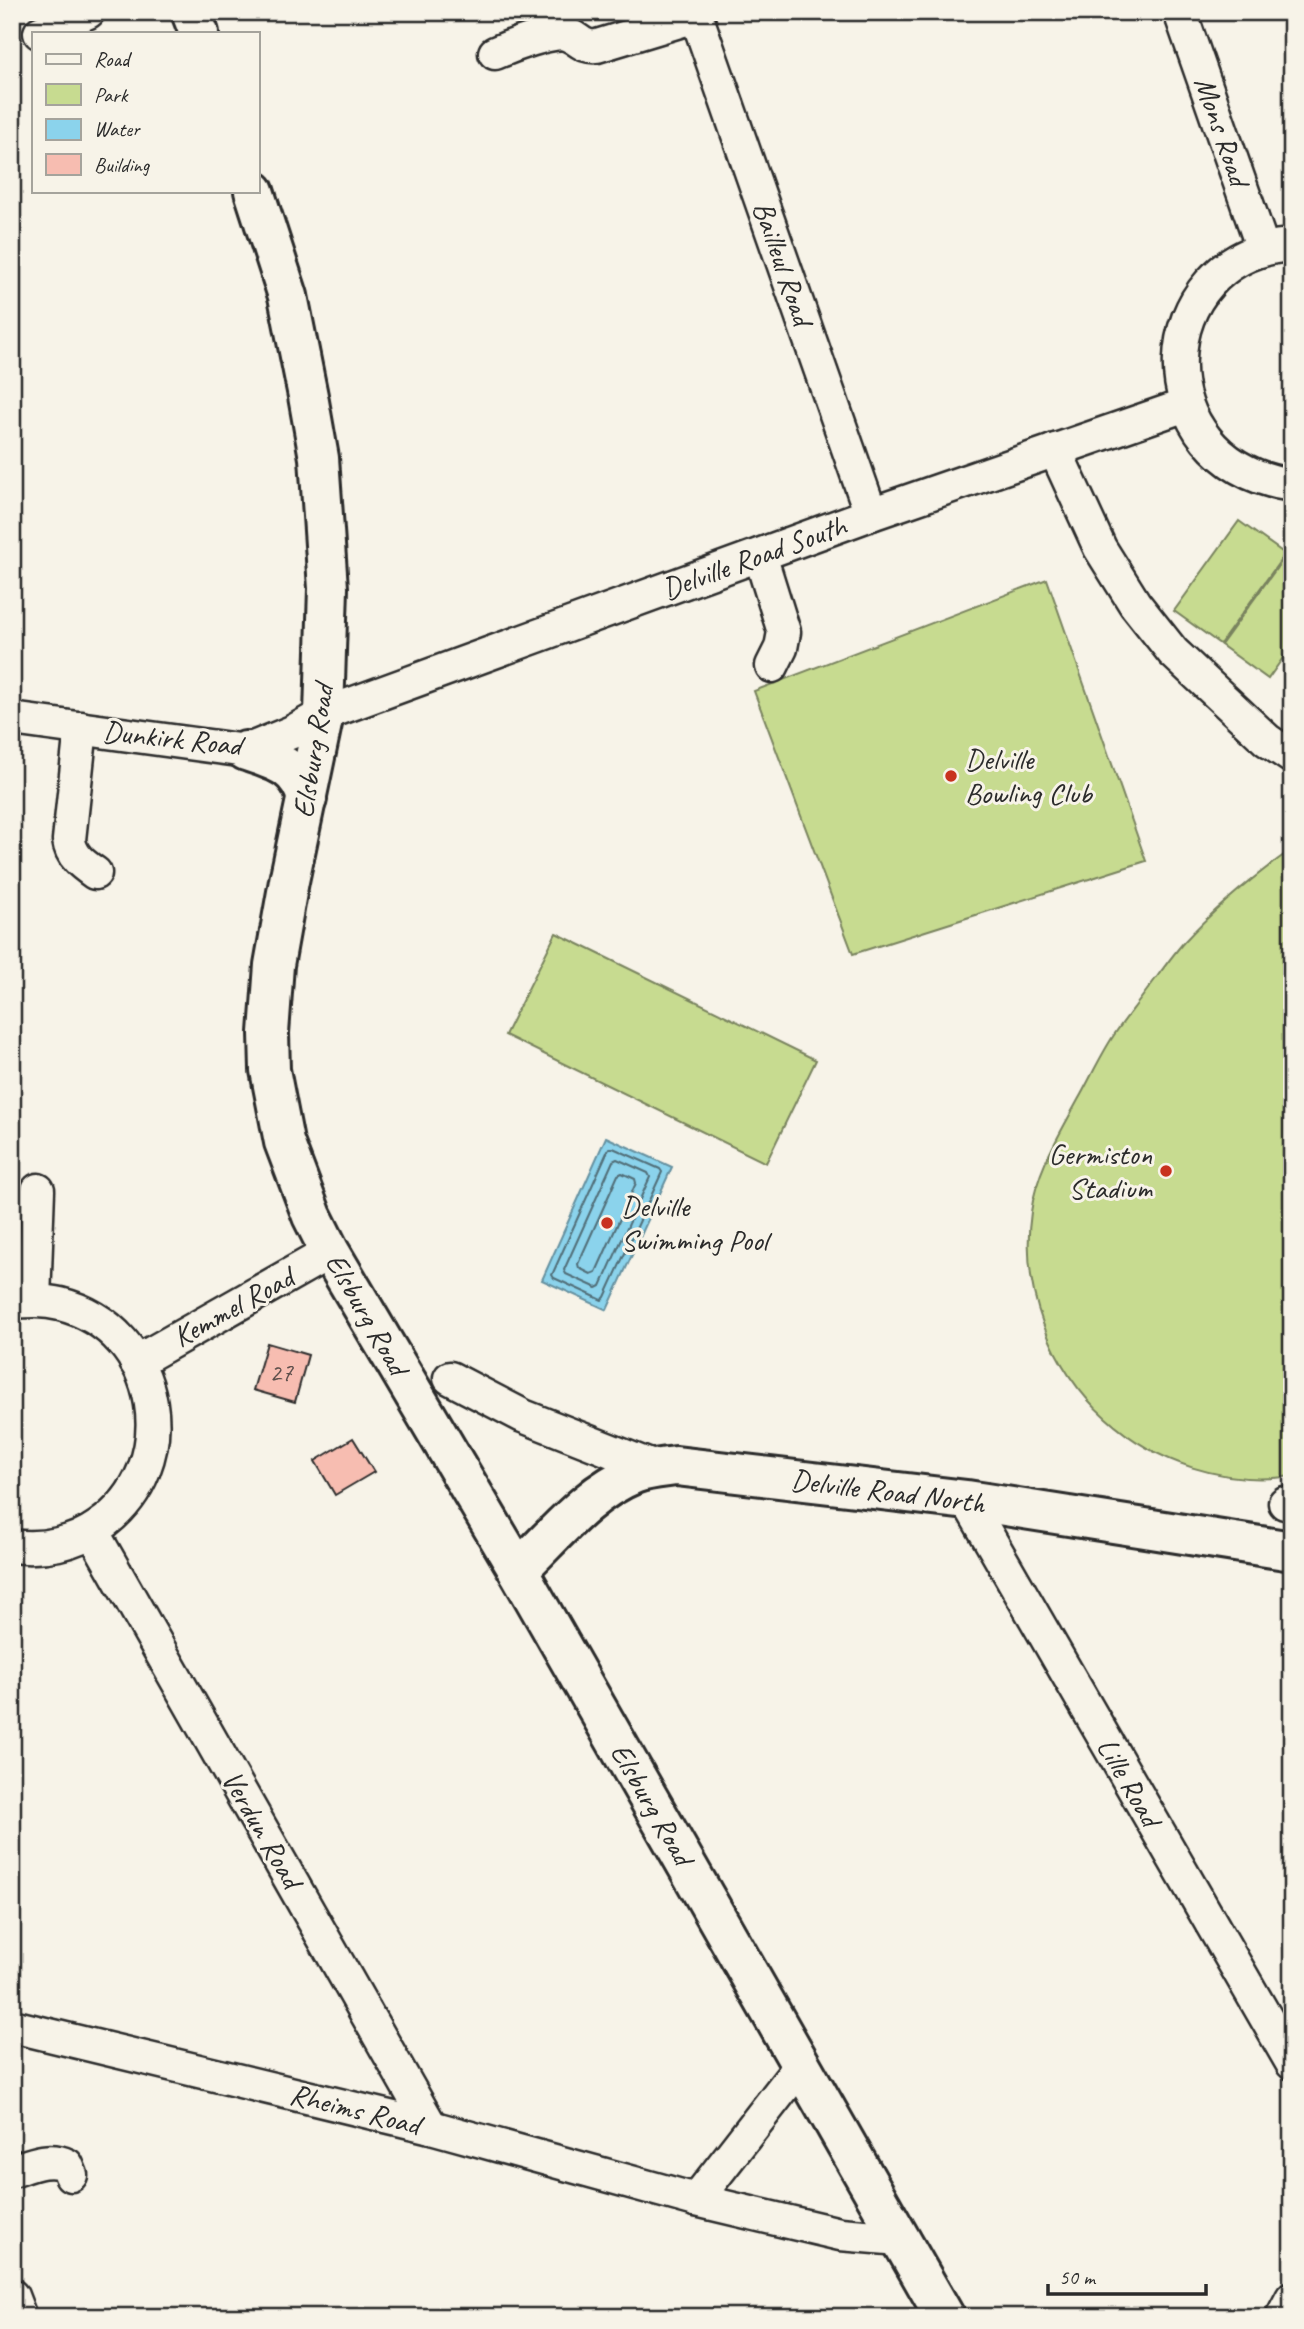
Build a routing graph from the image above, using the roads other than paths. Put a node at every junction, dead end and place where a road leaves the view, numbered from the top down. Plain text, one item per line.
1 (88, 12) edge
2 (191, 12) edge
3 (1180, 12) edge
4 (695, 14) edge
5 (42, 32) edge
6 (199, 32) edge
7 (495, 53) dead end
8 (254, 192) edge
9 (1278, 247) edge
10 (1186, 405) junction
11 (1055, 450) junction
12 (1292, 485) edge
13 (871, 514) junction
14 (760, 555) junction
15 (772, 666) dead end
16 (324, 714) junction
17 (12, 719) edge
18 (81, 728) junction
19 (246, 751) junction
20 (1292, 757) edge
21 (307, 799) junction
22 (95, 873) dead end
23 (38, 1190) dead end
24 (330, 1252) junction
25 (23, 1301) edge
26 (136, 1362) junction
27 (450, 1378) dead end
28 (655, 1468) junction
29 (967, 1500) junction
30 (92, 1531) junction
31 (12, 1546) edge
32 (1292, 1552) edge
33 (518, 1570) junction
34 (12, 2026) edge
35 (1292, 2063) edge
36 (802, 2065) junction
37 (431, 2127) junction
38 (12, 2171) edge
39 (71, 2175) dead end
40 (696, 2200) junction
41 (900, 2239) junction
42 (12, 2296) edge
43 (1292, 2298) edge
44 (20, 2317) edge
45 (945, 2317) edge
46 (1282, 2317) edge

1 - 5 street
2 - 6 main road
3 - 9 street, Mons Road
4 - 7 street
4 - 13 street, Bailleul Road
8 - 16 main road, Elsburg Road
9 - 10 street
10 - 11 street, Delville Road South
10 - 12 street
11 - 13 street, Delville Road South
11 - 20 street
13 - 14 street, Delville Road South
14 - 15 street
14 - 16 street, Delville Road South
16 - 19 street, Dunkirk Road
16 - 21 main road, Elsburg Road
17 - 18 street, Dunkirk Road
18 - 19 street, Dunkirk Road
18 - 22 street
19 - 21 main road
21 - 24 main road, Elsburg Road
23 - 25 street
24 - 26 street, Kemmel Road
24 - 33 main road, Elsburg Road
25 - 26 street
26 - 30 street
27 - 28 street
28 - 29 main road, Delville Road North
28 - 33 main road, Delville Road North
29 - 32 main road, Delville Road North
29 - 35 street, Lille Road
30 - 31 street
30 - 37 street, Verdun Road
33 - 36 main road, Elsburg Road
34 - 37 street, Rheims Road
36 - 40 street
36 - 41 main road, Elsburg Road
37 - 40 street, Rheims Road
38 - 39 street
40 - 41 street, Rheims Road
41 - 45 main road, Elsburg Road
42 - 44 street
43 - 46 street

